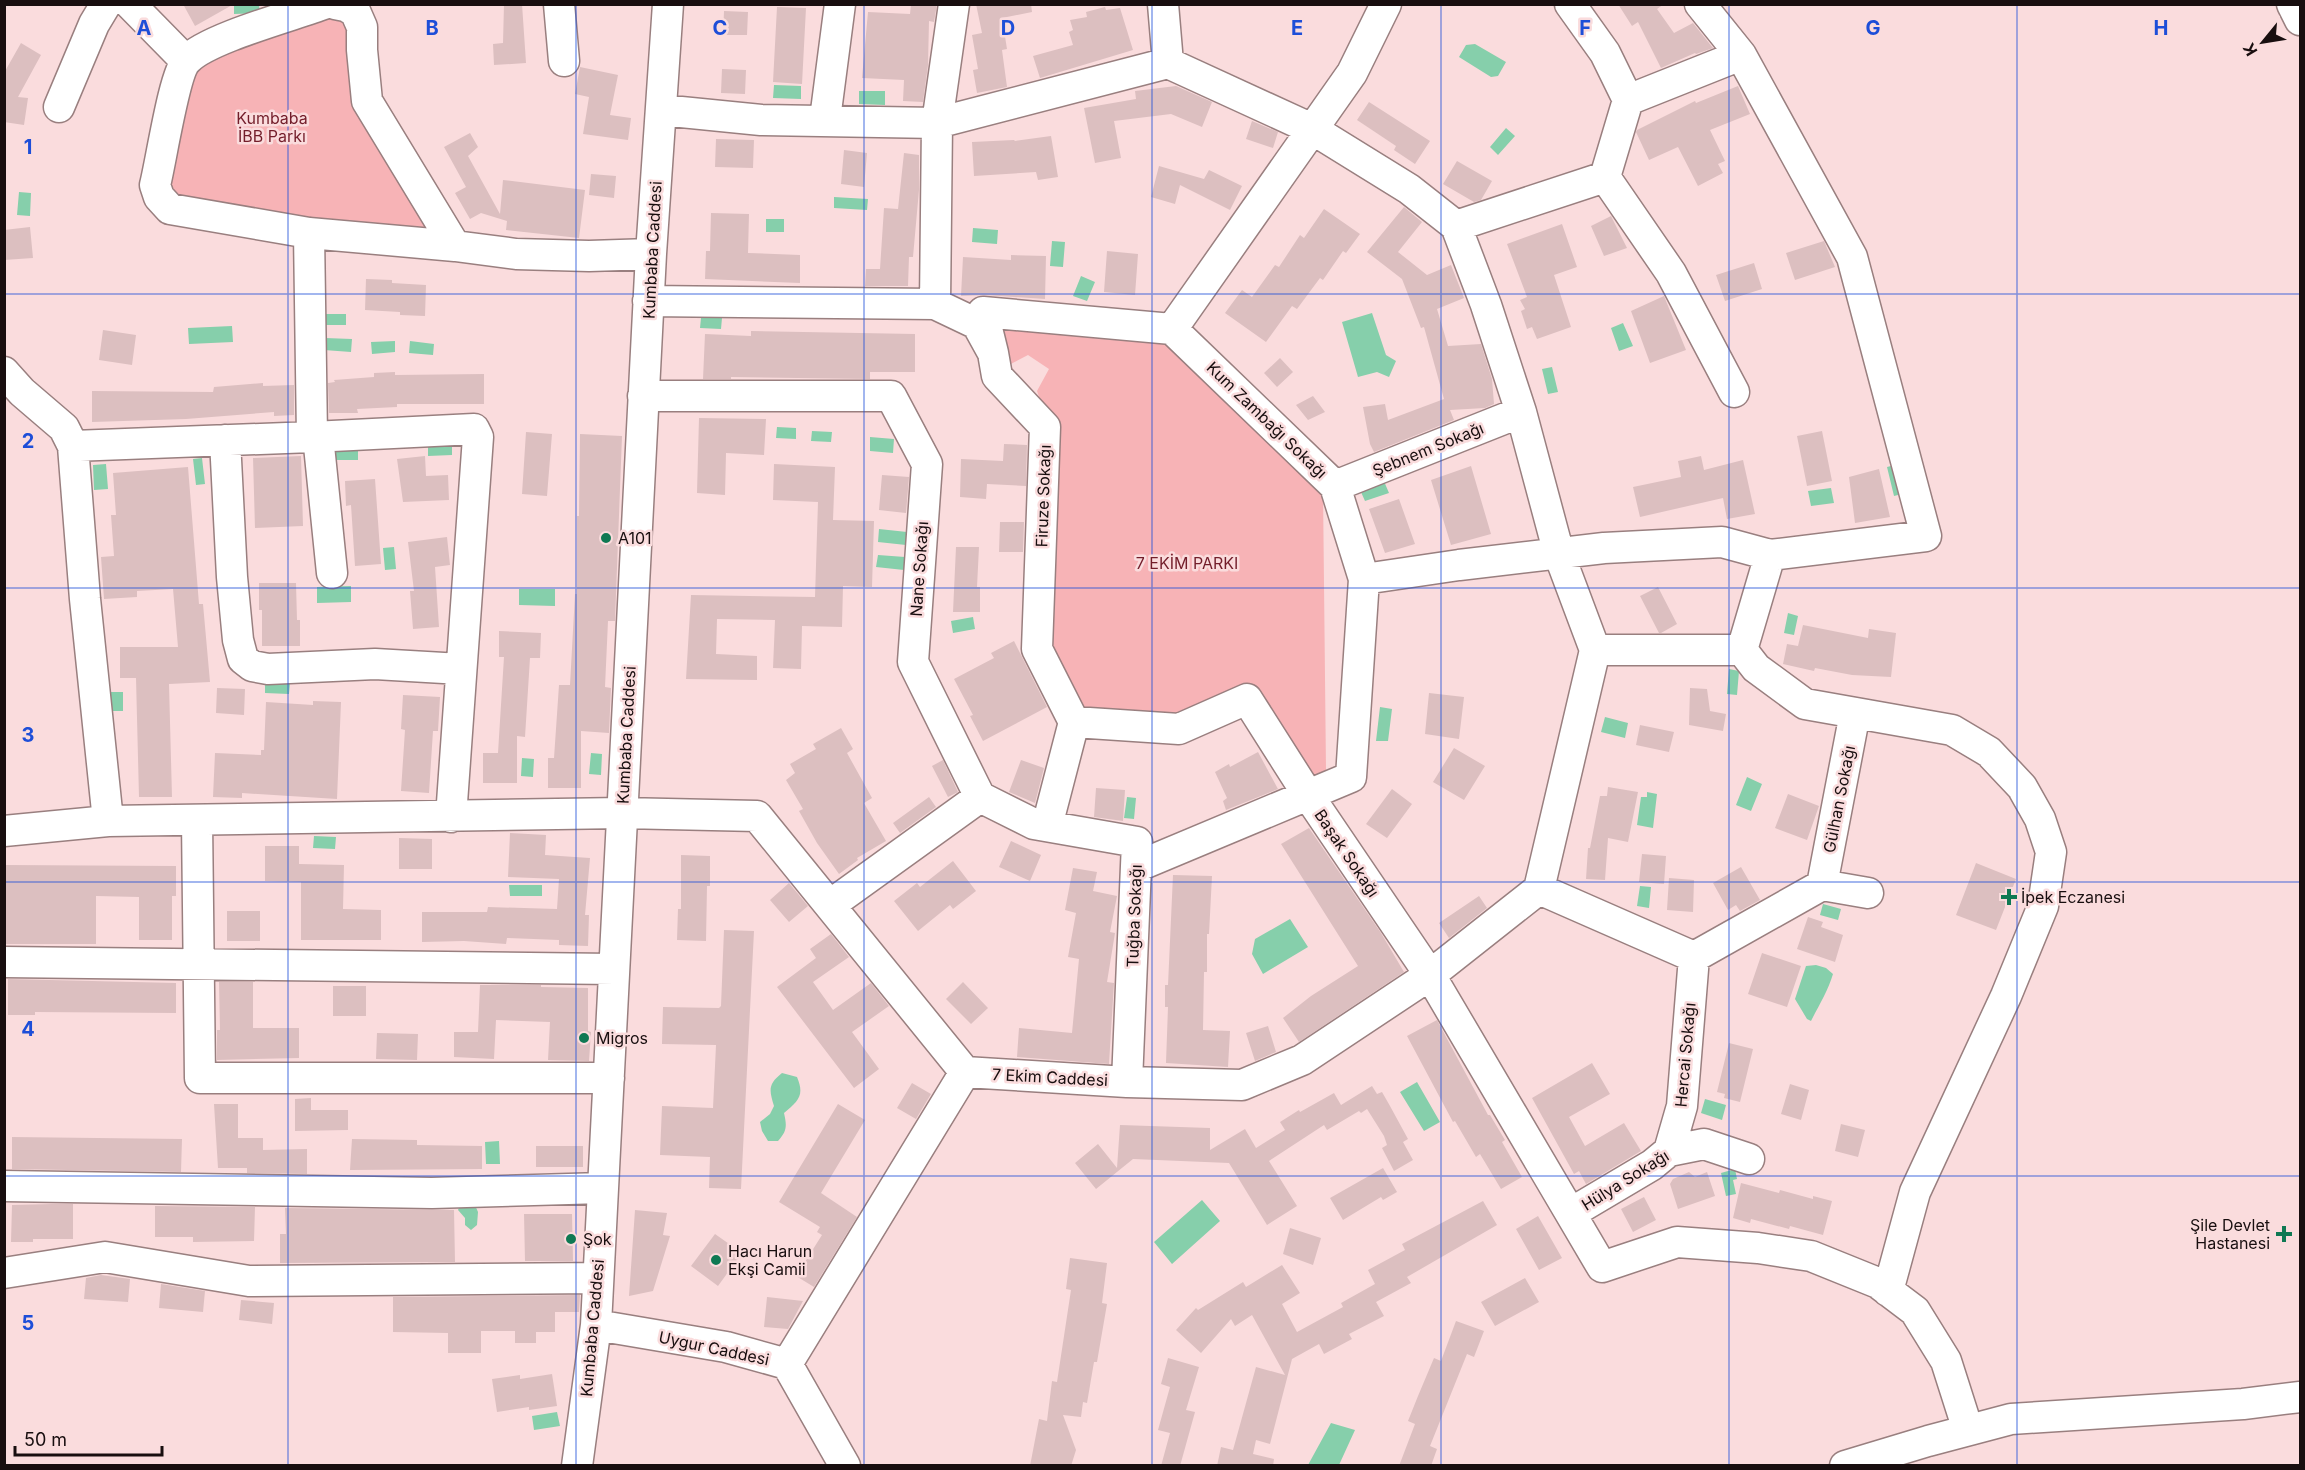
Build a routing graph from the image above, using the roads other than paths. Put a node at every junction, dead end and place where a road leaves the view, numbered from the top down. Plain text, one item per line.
1 (106, 4) edge
2 (130, 4) edge
3 (324, 4) edge
4 (335, 4) edge
5 (559, 4) edge
6 (668, 4) edge
7 (840, 4) edge
8 (954, 4) edge
9 (1163, 4) edge
10 (1386, 4) edge
11 (1570, 4) edge
12 (1700, 4) edge
13 (2292, 4) edge
14 (278, 13) edge
15 (2301, 20) edge
16 (1741, 55) junction
17 (186, 61) junction
18 (564, 61) dead end
19 (1168, 63) junction
20 (1628, 100) junction
21 (59, 106) dead end
22 (661, 110) junction
23 (825, 119) junction
24 (937, 123) junction
25 (1312, 129) junction
26 (1605, 177) junction
27 (1456, 226) junction
28 (309, 233) junction
29 (454, 246) junction
30 (651, 254) junction
31 (648, 301) junction
32 (935, 304) junction
33 (1172, 328) junction
34 (993, 353) junction
35 (4, 372) edge
36 (1734, 392) dead end
37 (643, 396) junction
38 (1521, 412) junction
39 (315, 436) junction
40 (225, 440) junction
41 (73, 446) junction
42 (1335, 486) junction
43 (1560, 554) junction
44 (1770, 555) junction
45 (332, 573) dead end
46 (1364, 579) junction
47 (1595, 650) junction
48 (1742, 650) junction
49 (461, 669) junction
50 (1855, 713) junction
51 (1074, 722) junction
52 (1308, 795) junction
53 (980, 797) junction
54 (622, 813) junction
55 (451, 817) junction
56 (197, 820) junction
57 (108, 821) junction
58 (1047, 826) junction
59 (4, 831) edge
60 (1136, 867) junction
61 (1822, 885) junction
62 (1539, 890) junction
63 (1868, 893) dead end
64 (830, 905) junction
65 (1694, 957) junction
66 (4, 962) edge
67 (199, 966) junction
68 (614, 969) junction
69 (1430, 975) junction
70 (965, 1072) junction
71 (609, 1078) junction
72 (1127, 1082) junction
73 (1669, 1151) junction
74 (1749, 1159) dead end
75 (4, 1186) edge
76 (603, 1188) junction
77 (1571, 1213) junction
78 (4, 1273) edge
79 (598, 1278) junction
80 (1888, 1291) junction
81 (596, 1325) junction
82 (787, 1364) junction
83 (2301, 1397) edge
84 (1968, 1430) junction
85 (577, 1466) edge
86 (845, 1466) edge
87 (1845, 1466) edge

1 - 21 street
2 - 17 street
3 - 14 street
4 - 29 street
5 - 18 street
6 - 22 street, Kumbaba Caddesi
7 - 23 street
8 - 24 street
9 - 19 street
10 - 25 street
11 - 20 street
12 - 16 street
13 - 15 street
14 - 17 street
16 - 20 street
16 - 44 street
17 - 28 street
19 - 24 street
19 - 25 street
20 - 26 street
22 - 23 street
22 - 30 street, Kumbaba Caddesi
23 - 24 street
24 - 32 street
25 - 27 street
25 - 33 street
26 - 27 street
26 - 36 street
27 - 38 street
28 - 29 street
28 - 39 street
29 - 30 street
30 - 31 street, Kumbaba Caddesi
31 - 32 street, Firuze Sokağı
31 - 37 street, Kumbaba Caddesi
32 - 34 street, Firuze Sokağı
33 - 34 street
33 - 42 street, Kum Zambağı Sokağı
34 - 51 street, Firuze Sokağı
35 - 41 street
37 - 53 street, Nane Sokağı
37 - 54 street, Kumbaba Caddesi
38 - 42 street, Şebnem Sokağı
38 - 43 street
39 - 40 street
39 - 45 street
39 - 49 street
40 - 41 street
40 - 49 street
41 - 57 street
42 - 46 street, Kum Zambağı Sokağı
43 - 44 street
43 - 46 street
43 - 47 street
44 - 48 street
46 - 52 street, Kum Zambağı Sokağı
47 - 48 street
47 - 62 street
48 - 50 street
49 - 55 street
50 - 61 street, Gülhan Sokağı
50 - 80 street
51 - 52 street
51 - 58 street
52 - 60 street, Başak Sokağı
52 - 69 street, Başak Sokağı
53 - 58 street, Tuğba Sokağı
53 - 64 street
54 - 55 street
54 - 64 street
54 - 68 street, Kumbaba Caddesi
55 - 56 street
56 - 57 street
56 - 67 street
57 - 59 street
58 - 60 street, Tuğba Sokağı
60 - 72 street, Tuğba Sokağı
61 - 63 street
61 - 65 street
62 - 65 street
62 - 69 street, 7 Ekim Caddesi
64 - 70 street
65 - 73 street, Hercai Sokağı
66 - 67 street
67 - 68 street
67 - 71 street
68 - 71 street, Kumbaba Caddesi
69 - 72 street, 7 Ekim Caddesi
69 - 77 street, Başak Sokağı
70 - 72 street, 7 Ekim Caddesi
70 - 82 street
71 - 76 street, Kumbaba Caddesi
73 - 74 street, Hülya Sokağı
73 - 77 street, Hülya Sokağı
75 - 76 street
76 - 79 street, Kumbaba Caddesi
77 - 80 street, Başak Sokağı
78 - 79 street
79 - 81 street, Kumbaba Caddesi
80 - 84 street
81 - 82 street, Uygur Caddesi
81 - 85 street, Kumbaba Caddesi
82 - 86 street, Uygur Caddesi
83 - 84 street
84 - 87 street

